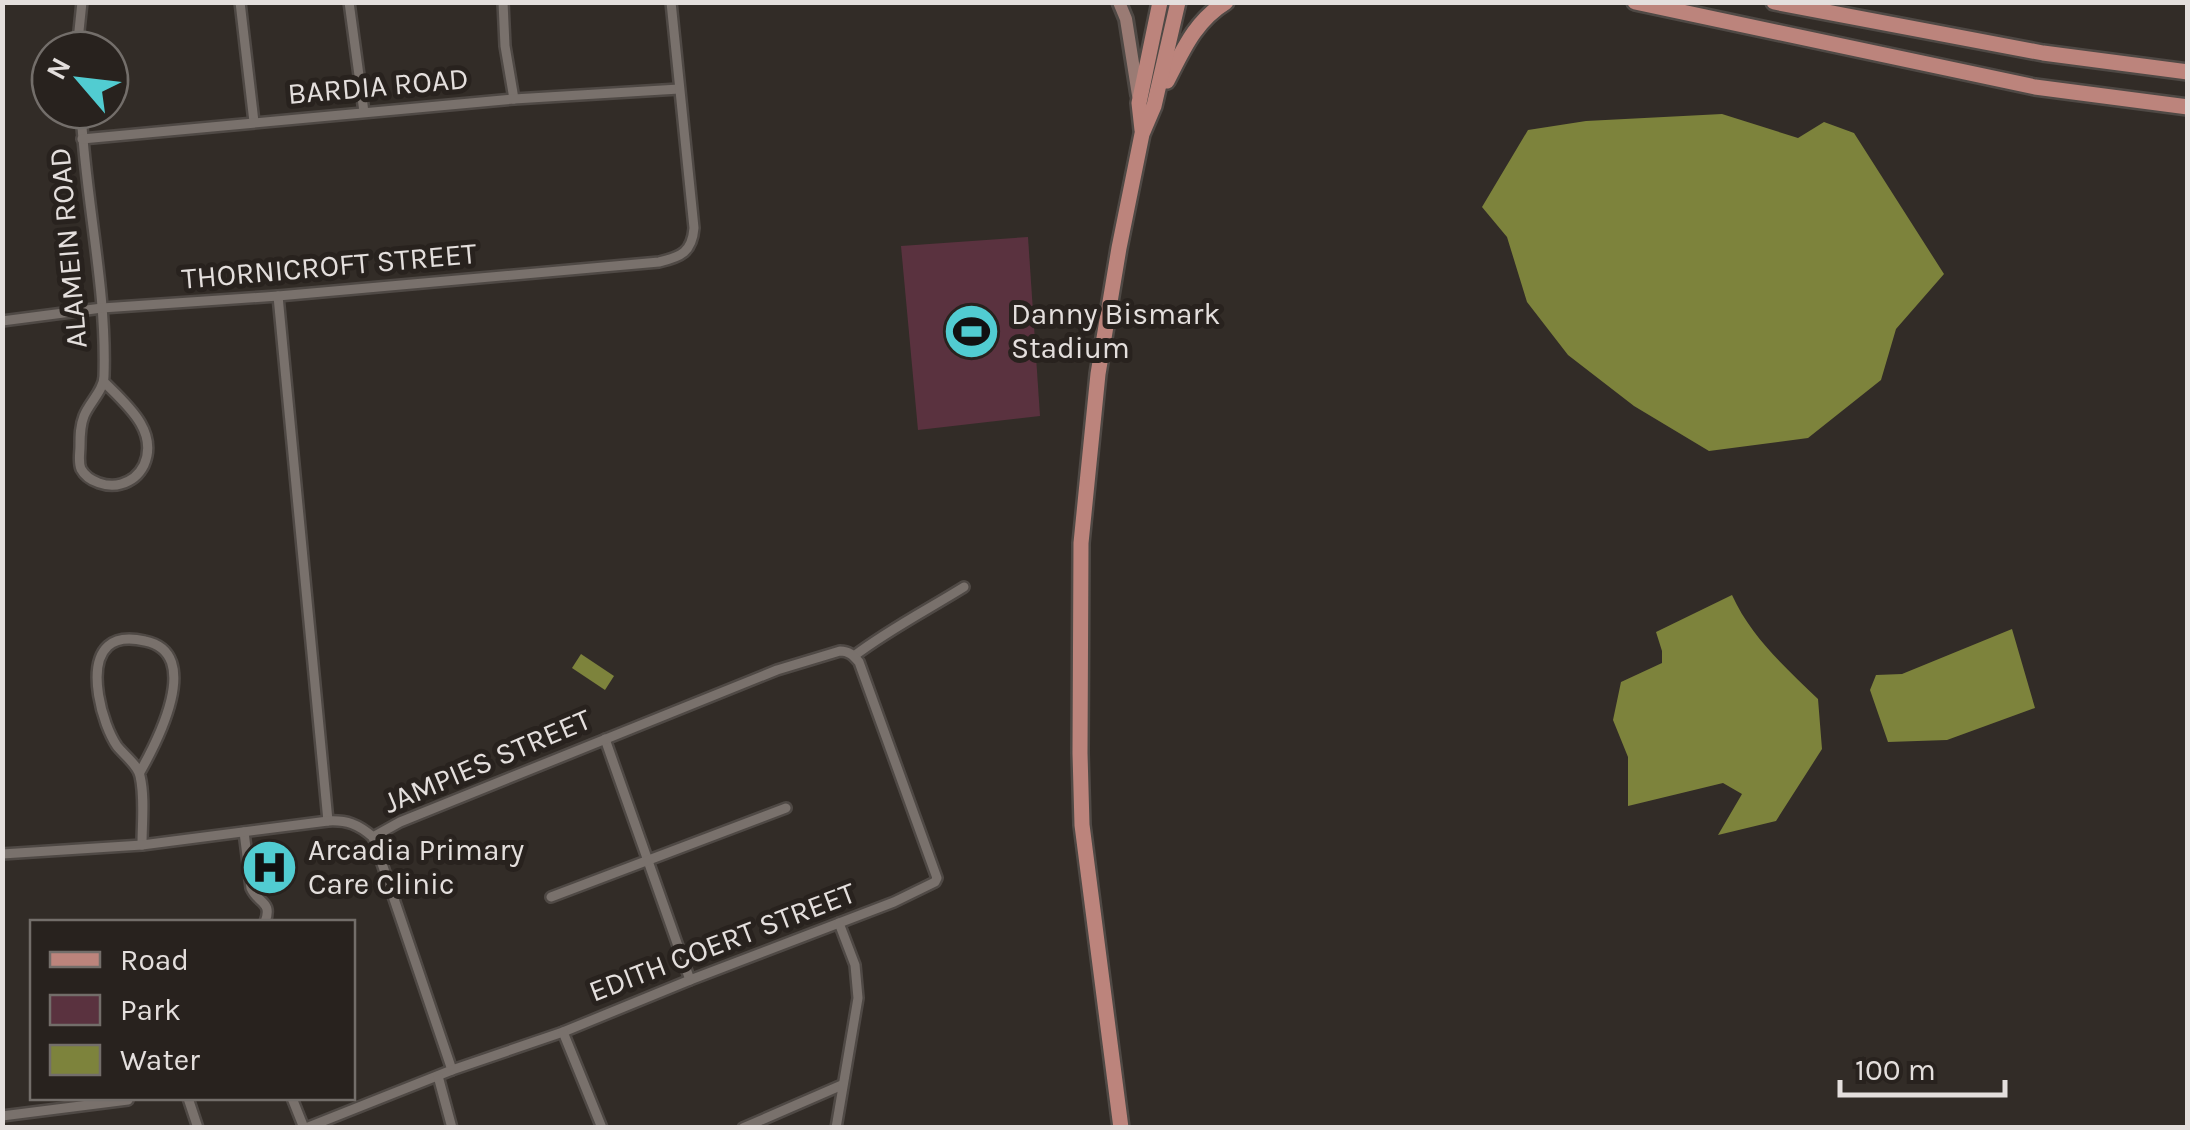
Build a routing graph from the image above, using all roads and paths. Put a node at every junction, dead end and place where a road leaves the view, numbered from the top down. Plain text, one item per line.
1 (82, 2) edge
2 (240, 2) edge
3 (349, 2) edge
4 (503, 2) edge
5 (671, 2) edge
6 (1119, 2) edge
7 (1160, 2) edge
8 (1178, 2) edge
9 (1226, 2) edge
10 (1635, 2) edge
11 (1774, 2) edge
12 (79, 30) edge
13 (2188, 72) edge
14 (679, 89) junction
15 (514, 99) junction
16 (1147, 104) junction
17 (2188, 107) edge
18 (364, 112) junction
19 (254, 122) junction
20 (81, 130) edge
21 (82, 139) junction
22 (278, 296) junction
23 (102, 308) junction
24 (2, 320) edge
25 (104, 382) junction
26 (964, 587) dead end
27 (856, 659) junction
28 (604, 738) junction
29 (140, 772) junction
30 (786, 808) dead end
31 (328, 821) junction
32 (244, 832) junction
33 (373, 837) junction
34 (142, 845) junction
35 (2, 854) edge
36 (649, 860) junction
37 (550, 897) dead end
38 (266, 920) edge
39 (839, 924) junction
40 (690, 980) junction
41 (563, 1032) junction
42 (452, 1070) junction
43 (438, 1076) junction
44 (842, 1085) junction
45 (128, 1100) dead end
46 (189, 1100) edge
47 (293, 1100) edge
48 (337, 1115) junction
49 (2, 1116) edge
50 (751, 1126) edge
51 (198, 1128) edge
52 (305, 1128) edge
53 (342, 1128) edge
54 (452, 1128) edge
55 (602, 1128) edge
56 (836, 1128) edge
57 (1122, 1128) edge

1 - 12 street
2 - 19 street
3 - 18 street
4 - 15 street
5 - 14 street
6 - 16 street
7 - 16 main road
8 - 16 main road
9 - 16 main road
10 - 17 main road
11 - 13 main road
14 - 15 street, BARDIA ROAD
14 - 22 street, THORNICROFT STREET
15 - 18 street, BARDIA ROAD
16 - 57 main road
18 - 19 street, BARDIA ROAD
19 - 21 street, BARDIA ROAD
20 - 21 street, ALAMEIN ROAD
21 - 23 street, ALAMEIN ROAD
22 - 23 street, THORNICROFT STREET
22 - 31 street
23 - 24 street, THORNICROFT STREET
23 - 25 street, ALAMEIN ROAD
25 - 25 street, ALAMEIN ROAD
26 - 27 street
27 - 28 street, JAMPIES STREET
27 - 39 street, EDITH COERT STREET
28 - 33 street, JAMPIES STREET
28 - 36 street
29 - 29 street
29 - 34 street
30 - 36 street
31 - 32 street, JAMPIES STREET
31 - 33 street, JAMPIES STREET
32 - 34 street, JAMPIES STREET
32 - 38 street
33 - 42 street
34 - 35 street, JAMPIES STREET
36 - 37 street
36 - 40 street
39 - 40 street, EDITH COERT STREET
39 - 44 street
40 - 41 street, EDITH COERT STREET
41 - 42 street, EDITH COERT STREET
41 - 55 street
42 - 43 street, EDITH COERT STREET
43 - 48 street, EDITH COERT STREET
43 - 54 street
44 - 50 street
44 - 56 street
45 - 49 street
46 - 51 street
47 - 52 street
48 - 52 street, EDITH COERT STREET
48 - 53 street

